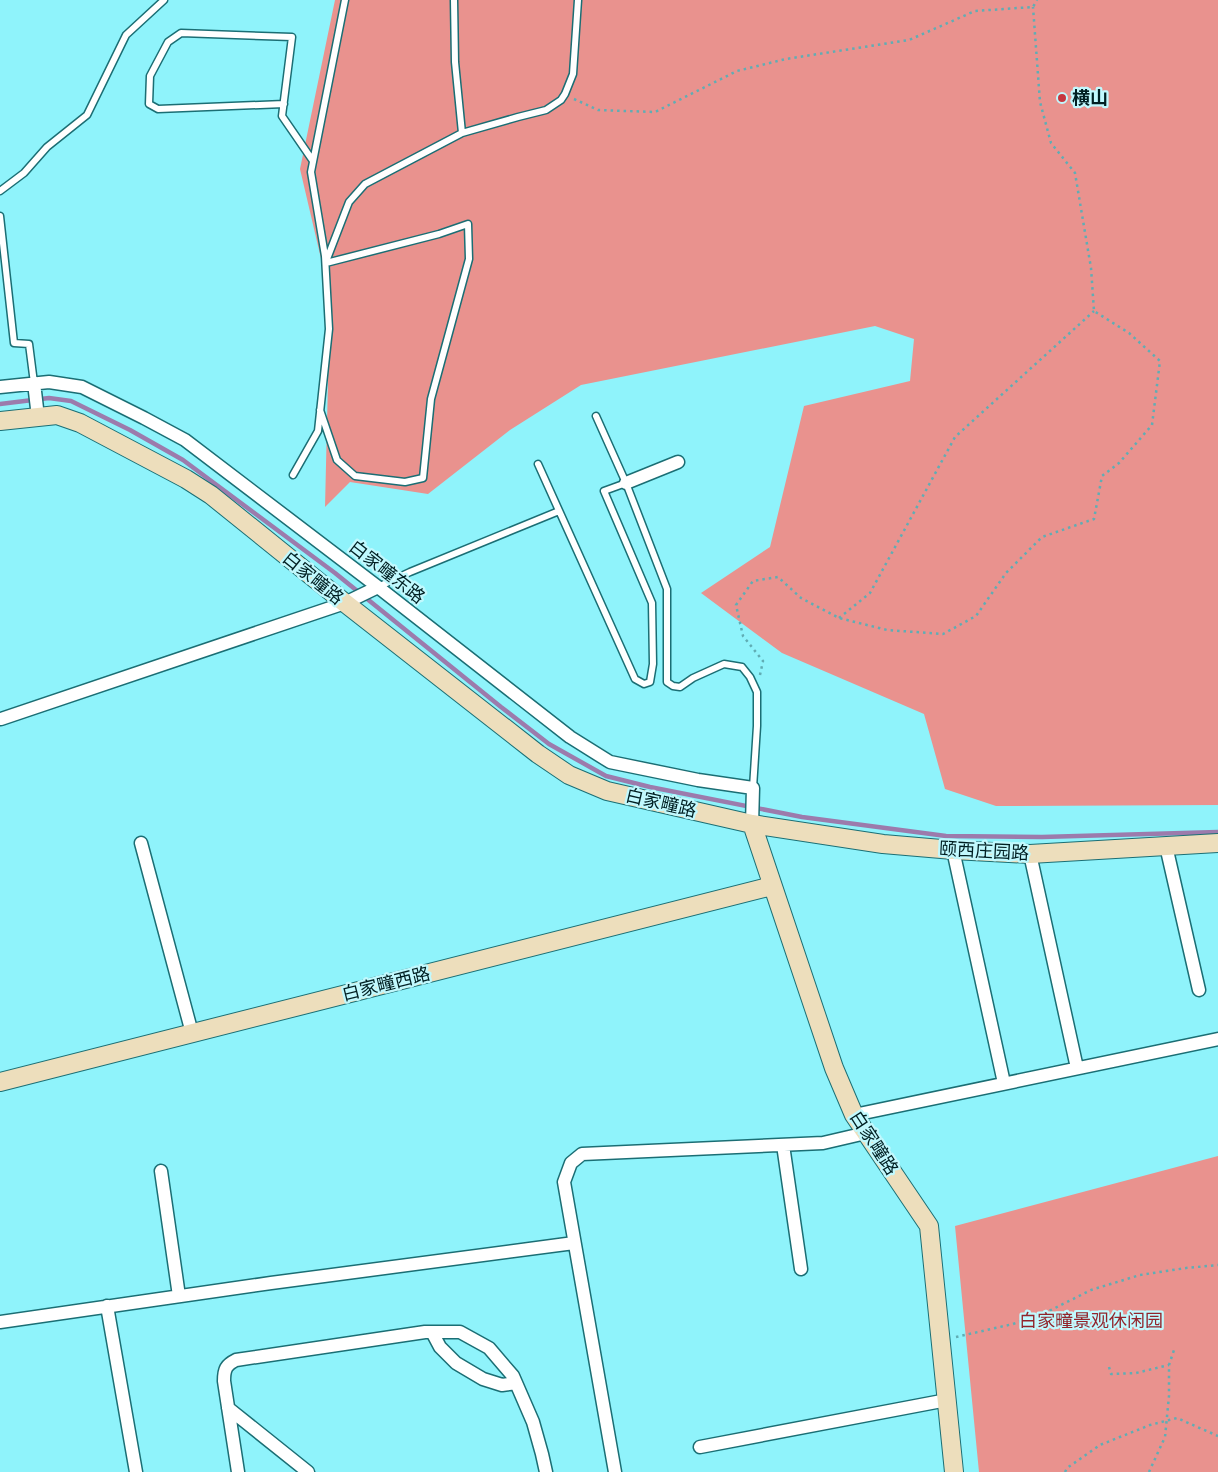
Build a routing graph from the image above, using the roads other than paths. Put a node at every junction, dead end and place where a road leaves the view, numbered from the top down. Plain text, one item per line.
1 (164, 0) edge
2 (345, 0) edge
3 (454, 0) edge
4 (578, 0) edge
5 (284, 104) junction
6 (462, 133) junction
7 (313, 161) junction
8 (0, 191) edge
9 (0, 216) edge
10 (326, 263) junction
11 (0, 387) edge
12 (35, 388) junction
13 (320, 410) junction
14 (37, 412) junction
15 (596, 416) dead end
16 (0, 421) edge
17 (678, 462) dead end
18 (538, 464) dead end
19 (293, 474) dead end
20 (626, 483) junction
21 (559, 511) junction
22 (373, 589) junction
23 (350, 600) junction
24 (1, 719) edge
25 (753, 794) junction
26 (752, 819) junction
27 (141, 843) dead end
28 (1218, 843) edge
29 (1166, 846) junction
30 (953, 850) junction
31 (1030, 854) junction
32 (772, 886) junction
33 (1199, 990) dead end
34 (192, 1033) junction
35 (1218, 1039) edge
36 (1077, 1068) junction
37 (0, 1082) edge
38 (1004, 1083) junction
39 (854, 1115) junction
40 (866, 1133) junction
41 (783, 1145) junction
42 (161, 1171) dead end
43 (574, 1243) junction
44 (801, 1269) dead end
45 (179, 1296) junction
46 (107, 1306) junction
47 (0, 1322) edge
48 (432, 1332) junction
49 (516, 1383) junction
50 (947, 1400) junction
51 (228, 1408) junction
52 (700, 1447) dead end
53 (136, 1472) edge
54 (238, 1472) edge
55 (308, 1472) edge
56 (546, 1472) edge
57 (615, 1472) edge
58 (954, 1472) edge

1 - 8 lane
2 - 7 lane
3 - 6 lane
4 - 6 lane
5 - 5 lane
5 - 7 lane
6 - 10 lane
7 - 10 lane
9 - 12 lane
10 - 13 lane
10 - 13 lane
11 - 12 street, 白家疃东路
12 - 14 street
12 - 22 street, 白家疃东路
13 - 19 lane
14 - 16 street, 白家疃路
14 - 23 street, 白家疃路
15 - 20 lane
17 - 20 street
18 - 21 lane
20 - 21 lane
20 - 25 lane
21 - 22 lane
22 - 23 street
22 - 25 street, 白家疃东路
23 - 24 street
23 - 26 street, 白家疃路
25 - 26 street
26 - 30 street, 颐西庄园路
26 - 32 street, 白家疃路
27 - 34 street
28 - 29 street, 颐西庄园路
29 - 31 street, 颐西庄园路
29 - 33 street
30 - 31 street, 颐西庄园路
30 - 38 street
31 - 36 street
32 - 34 street, 白家疃西路
32 - 39 street, 白家疃路
34 - 37 street, 白家疃西路
35 - 36 street
36 - 38 street
38 - 39 street
39 - 40 street, 白家疃路
40 - 41 street
40 - 50 street, 白家疃路
41 - 43 street
41 - 44 street
42 - 45 street
43 - 45 street
43 - 57 street
45 - 46 street
46 - 47 street
46 - 53 street
48 - 49 street
48 - 49 street
48 - 51 street
49 - 56 street
50 - 52 street
50 - 58 street, 白家疃路
51 - 54 street
51 - 55 street

